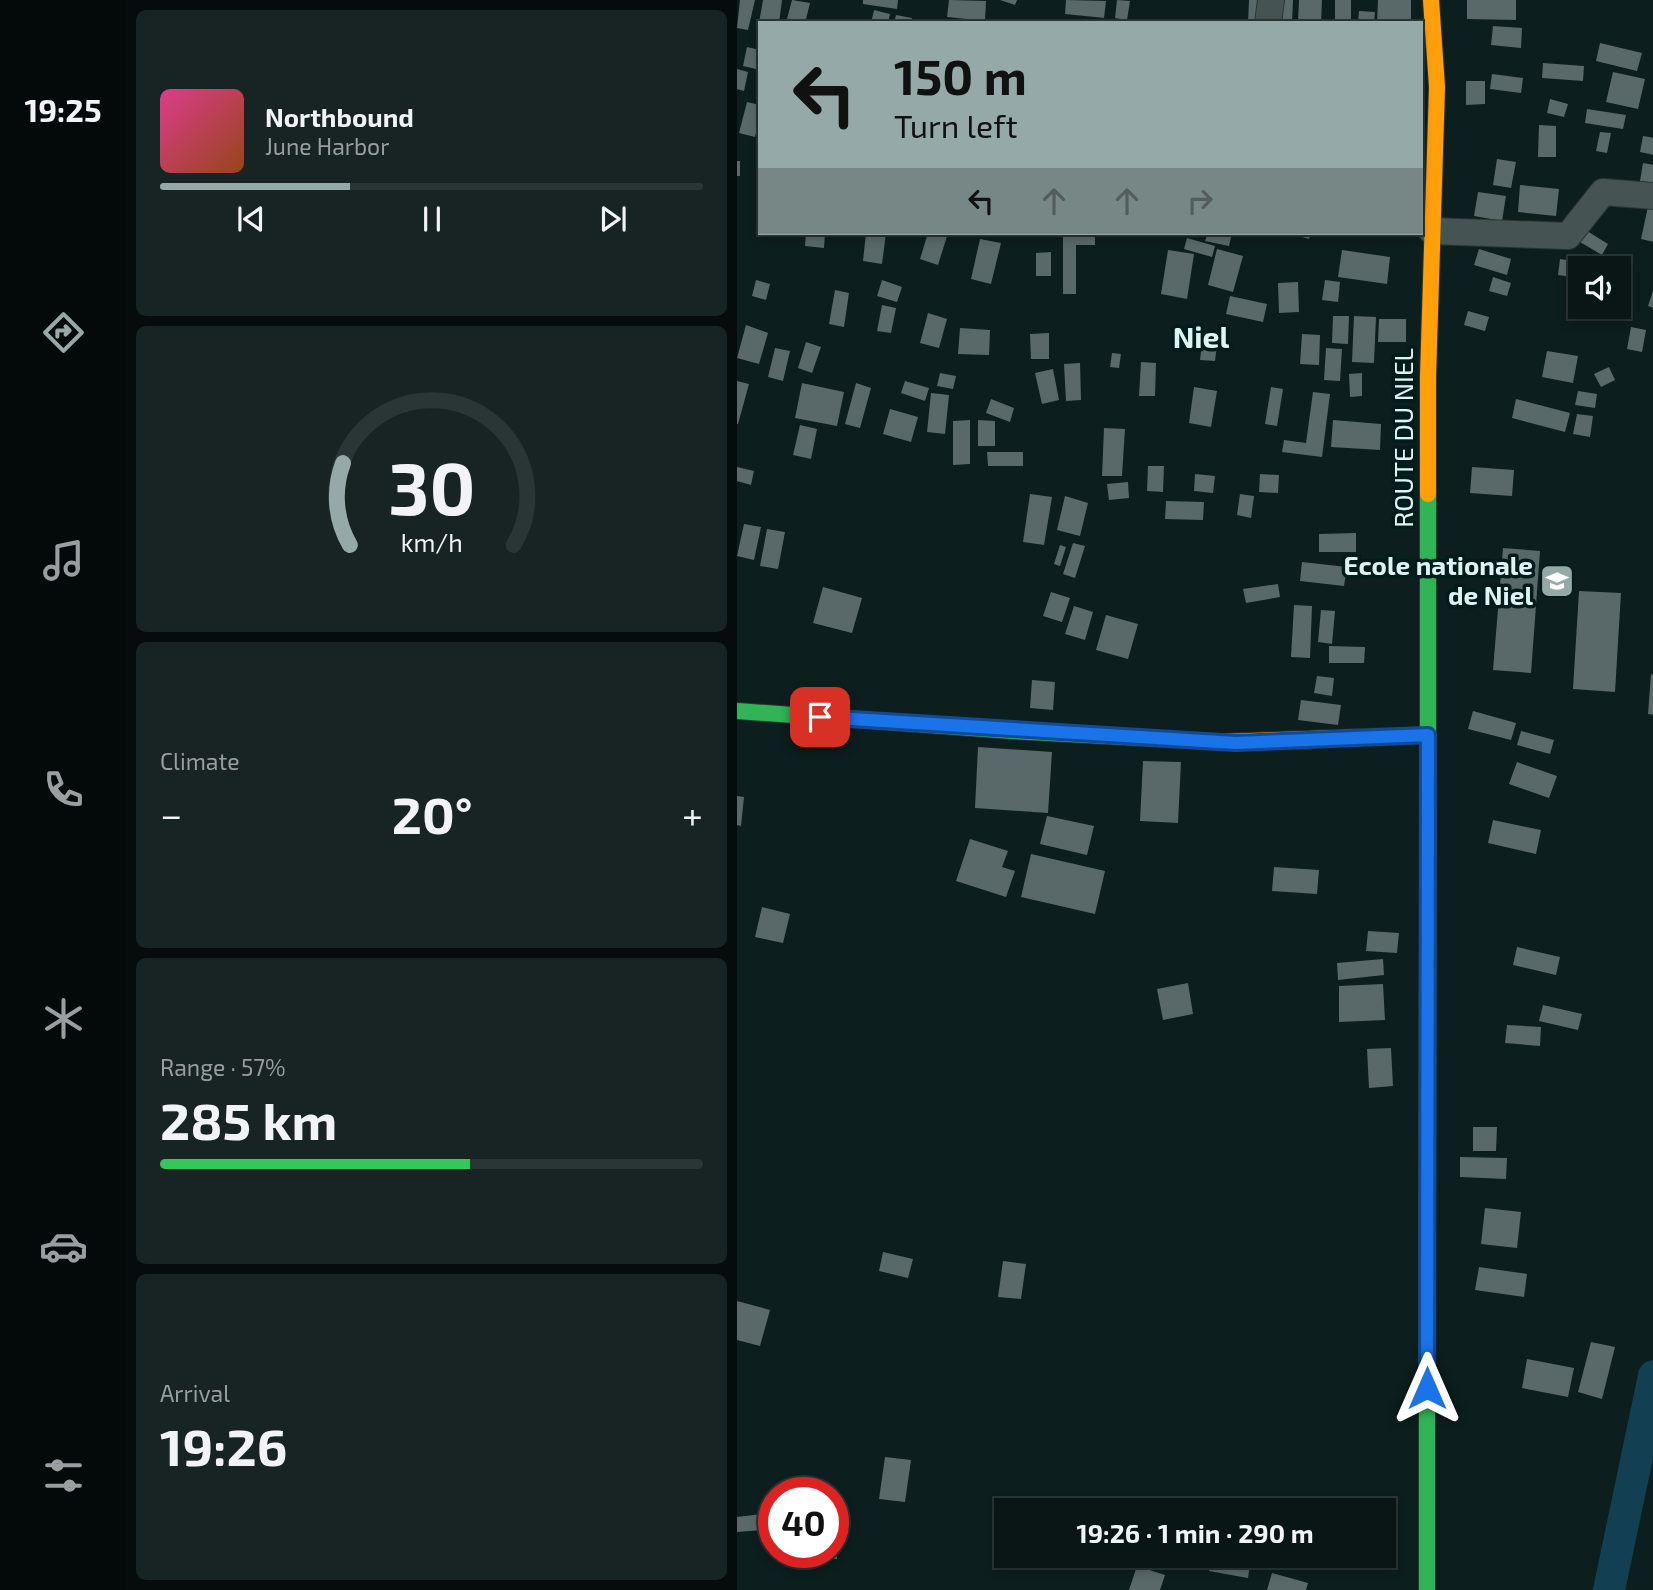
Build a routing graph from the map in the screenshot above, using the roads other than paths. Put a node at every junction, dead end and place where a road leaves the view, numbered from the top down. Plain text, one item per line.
1 (1271, 0) edge
2 (1431, 0) edge
3 (1268, 21) edge
4 (1653, 196) edge
5 (1432, 231) junction
6 (737, 711) edge
7 (1428, 735) junction
8 (1427, 1590) edge

1 - 3 street
2 - 5 street, ROUTE DU NIEL
4 - 5 street
5 - 7 street, ROUTE DU NIEL
6 - 7 street
7 - 8 street, ROUTE DU NIEL

